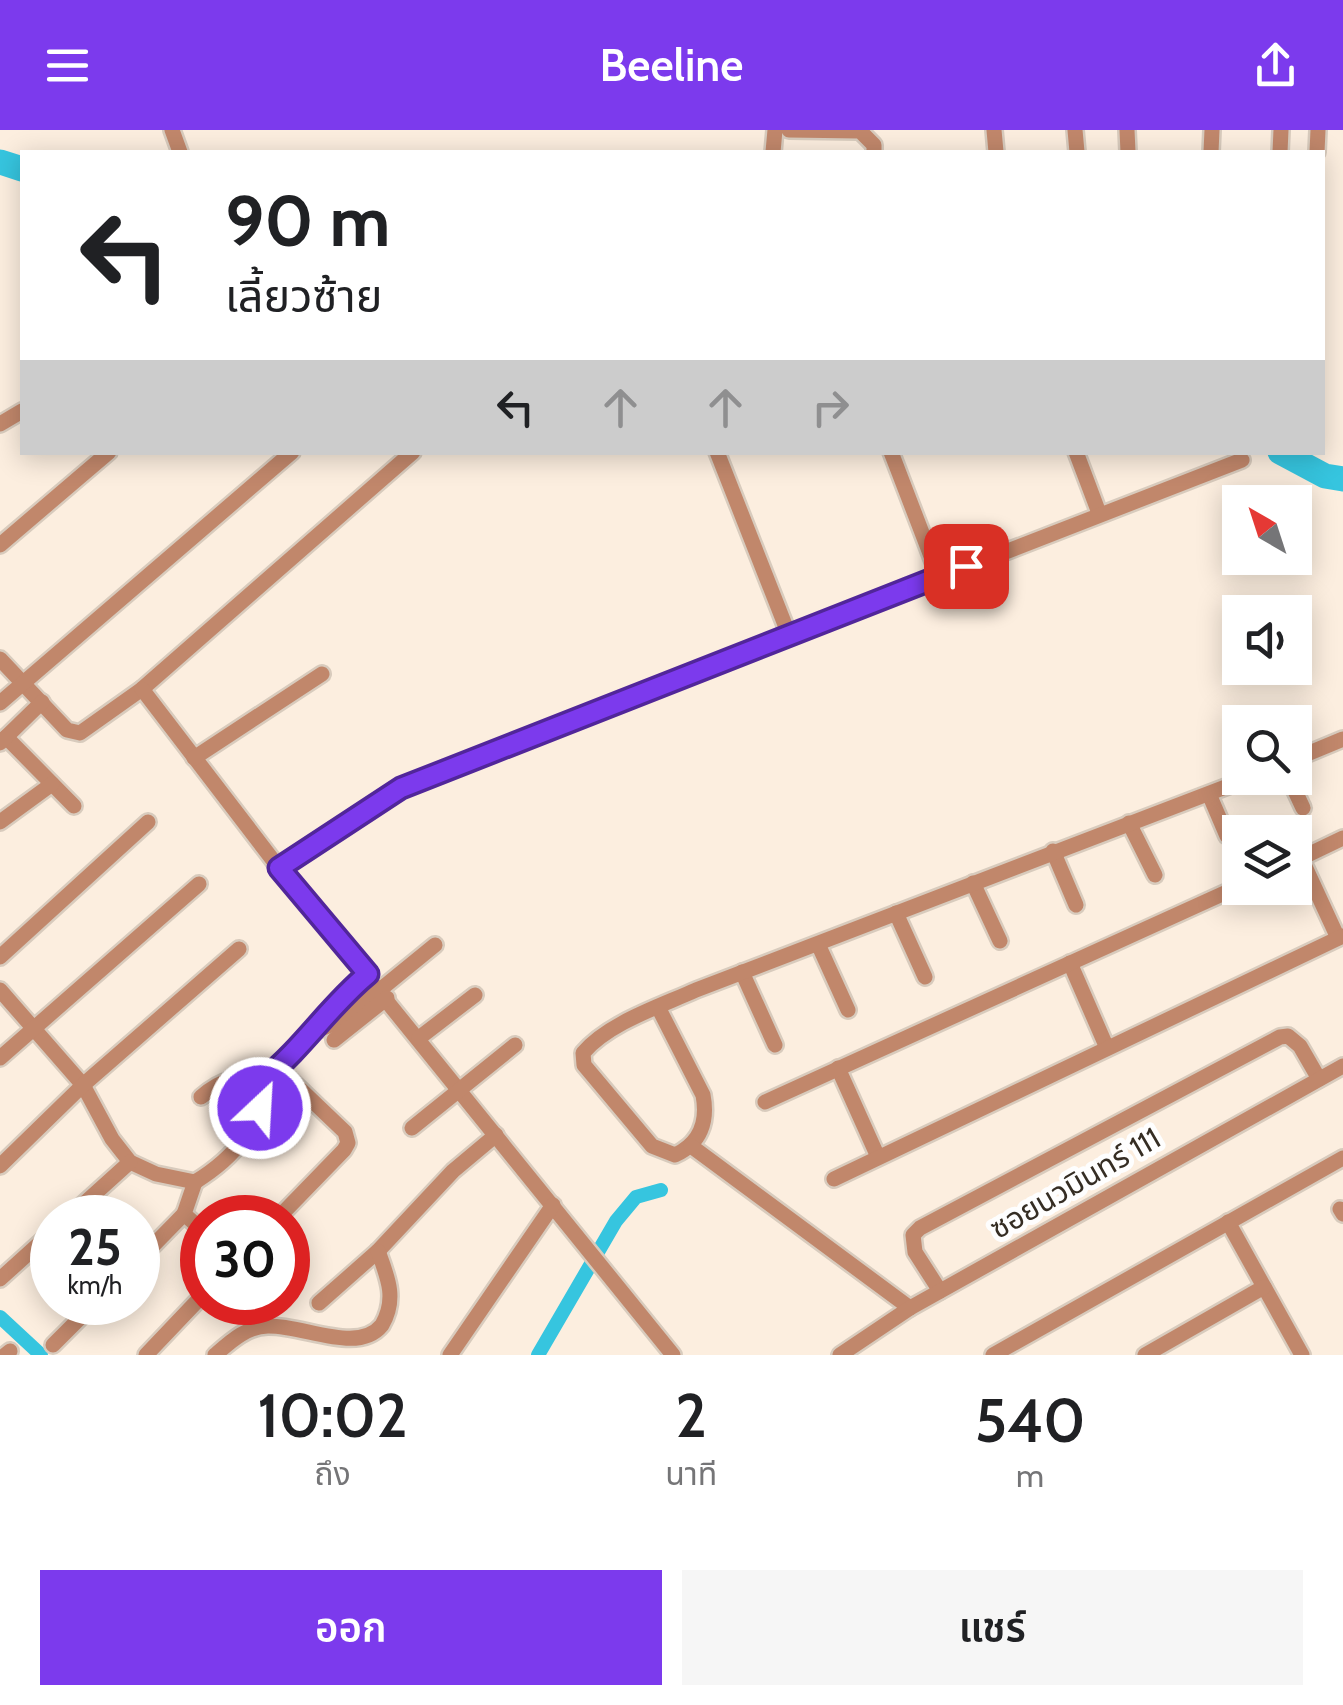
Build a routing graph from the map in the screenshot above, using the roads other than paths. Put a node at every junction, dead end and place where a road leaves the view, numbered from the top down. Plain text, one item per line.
1 (789, 130) edge
2 (805, 130) edge
3 (874, 150) edge
4 (106, 455) edge
5 (289, 455) edge
6 (410, 455) edge
7 (718, 455) edge
8 (892, 455) edge
9 (1077, 455) edge
10 (1242, 460) dead end
11 (1100, 514) junction
12 (0, 546) edge
13 (939, 577) junction
14 (789, 635) junction
15 (0, 659) edge
16 (322, 674) dead end
17 (24, 683) junction
18 (142, 689) junction
19 (42, 702) junction
20 (0, 703) edge
21 (1343, 739) edge
22 (3, 740) edge
23 (1312, 752) edge
24 (194, 758) junction
25 (52, 784) junction
26 (1222, 789) edge
27 (1209, 794) junction
28 (1296, 795) edge
29 (74, 806) dead end
30 (1302, 808) dead end
31 (0, 822) edge
32 (148, 822) dead end
33 (1129, 823) junction
34 (1222, 824) edge
35 (1343, 838) edge
36 (1053, 851) junction
37 (1312, 852) edge
38 (279, 868) junction
39 (1155, 875) dead end
40 (974, 883) junction
41 (199, 884) dead end
42 (1312, 884) edge
43 (1222, 894) edge
44 (1076, 905) dead end
45 (896, 913) junction
46 (1341, 937) edge
47 (1000, 941) dead end
48 (818, 944) junction
49 (435, 945) dead end
50 (239, 949) dead end
51 (0, 957) edge
52 (1070, 963) junction
53 (742, 972) junction
54 (368, 974) junction
55 (924, 977) dead end
56 (0, 990) edge
57 (383, 993) junction
58 (475, 995) dead end
59 (658, 1007) junction
60 (848, 1010) dead end
61 (34, 1026) junction
62 (318, 1030) junction
63 (419, 1038) junction
64 (334, 1040) dead end
65 (515, 1044) dead end
66 (775, 1045) dead end
67 (1107, 1048) junction
68 (0, 1058) edge
69 (1343, 1066) edge
70 (278, 1068) junction
71 (838, 1068) junction
72 (264, 1079) junction
73 (1319, 1079) junction
74 (83, 1085) junction
75 (459, 1090) junction
76 (201, 1096) dead end
77 (765, 1102) dead end
78 (412, 1128) dead end
79 (496, 1135) junction
80 (691, 1146) junction
81 (878, 1156) junction
82 (1343, 1158) edge
83 (130, 1162) junction
84 (0, 1166) edge
85 (834, 1179) dead end
86 (195, 1182) junction
87 (93, 1195) edge
88 (191, 1195) edge
89 (299, 1195) edge
90 (553, 1205) junction
91 (180, 1218) edge
92 (1228, 1222) junction
93 (160, 1239) edge
94 (378, 1251) junction
95 (30, 1252) edge
96 (0, 1279) edge
97 (1264, 1287) junction
98 (940, 1291) junction
99 (319, 1302) dead end
100 (910, 1308) junction
101 (180, 1319) edge
102 (73, 1325) edge
103 (328, 1341) junction
104 (53, 1345) dead end
105 (665, 1352) edge
106 (1300, 1354) edge
107 (146, 1355) edge
108 (214, 1355) edge
109 (317, 1355) edge
110 (450, 1355) edge
111 (840, 1355) edge
112 (992, 1355) edge
113 (1145, 1355) edge

1 - 2 street
2 - 3 street
4 - 12 street
5 - 17 street
6 - 18 street
7 - 14 street
8 - 13 street
9 - 11 street
10 - 11 street
11 - 13 street
13 - 14 street
14 - 38 street
15 - 17 street
16 - 24 street
17 - 19 street
17 - 20 street
18 - 19 street
18 - 24 street
19 - 22 street
21 - 23 street
22 - 25 street
24 - 38 street
25 - 29 street
25 - 31 street
26 - 27 street
27 - 33 street
27 - 34 street
28 - 30 street
32 - 51 street
33 - 36 street
33 - 39 street
35 - 37 street
36 - 40 street
36 - 44 street
38 - 54 street
40 - 45 street
40 - 47 street
41 - 61 street
42 - 46 street
43 - 52 street
45 - 48 street
45 - 55 street
46 - 67 street
48 - 53 street
48 - 60 street
49 - 57 street
50 - 74 street
52 - 67 street
52 - 71 street
53 - 59 street
53 - 66 street
54 - 57 street
54 - 62 street
56 - 61 street
57 - 62 street
57 - 63 street
57 - 64 street
58 - 63 street
59 - 80 street
59 - 80 street
61 - 68 street
61 - 74 street
62 - 70 street
63 - 75 street
65 - 75 street
67 - 81 street
69 - 73 street, ซอยนวมินทร์ 111
70 - 72 street
70 - 89 street
71 - 77 street
71 - 81 street
72 - 76 street
72 - 86 street
73 - 98 street, ซอยนวมินทร์ 111
73 - 98 street
74 - 83 street
74 - 84 street
75 - 78 street
75 - 79 street
79 - 90 street
79 - 94 street
80 - 100 street
81 - 85 street
82 - 92 street
83 - 86 street
83 - 87 street
86 - 88 street
90 - 105 street
90 - 110 street
91 - 93 street
92 - 97 street
92 - 112 street
94 - 99 street
94 - 103 street
95 - 96 street
97 - 106 street
97 - 113 street
98 - 100 street, ซอยนวมินทร์ 111
100 - 111 street, ซอยนวมินทร์ 111
101 - 107 street
102 - 104 street
103 - 108 street
103 - 109 street

